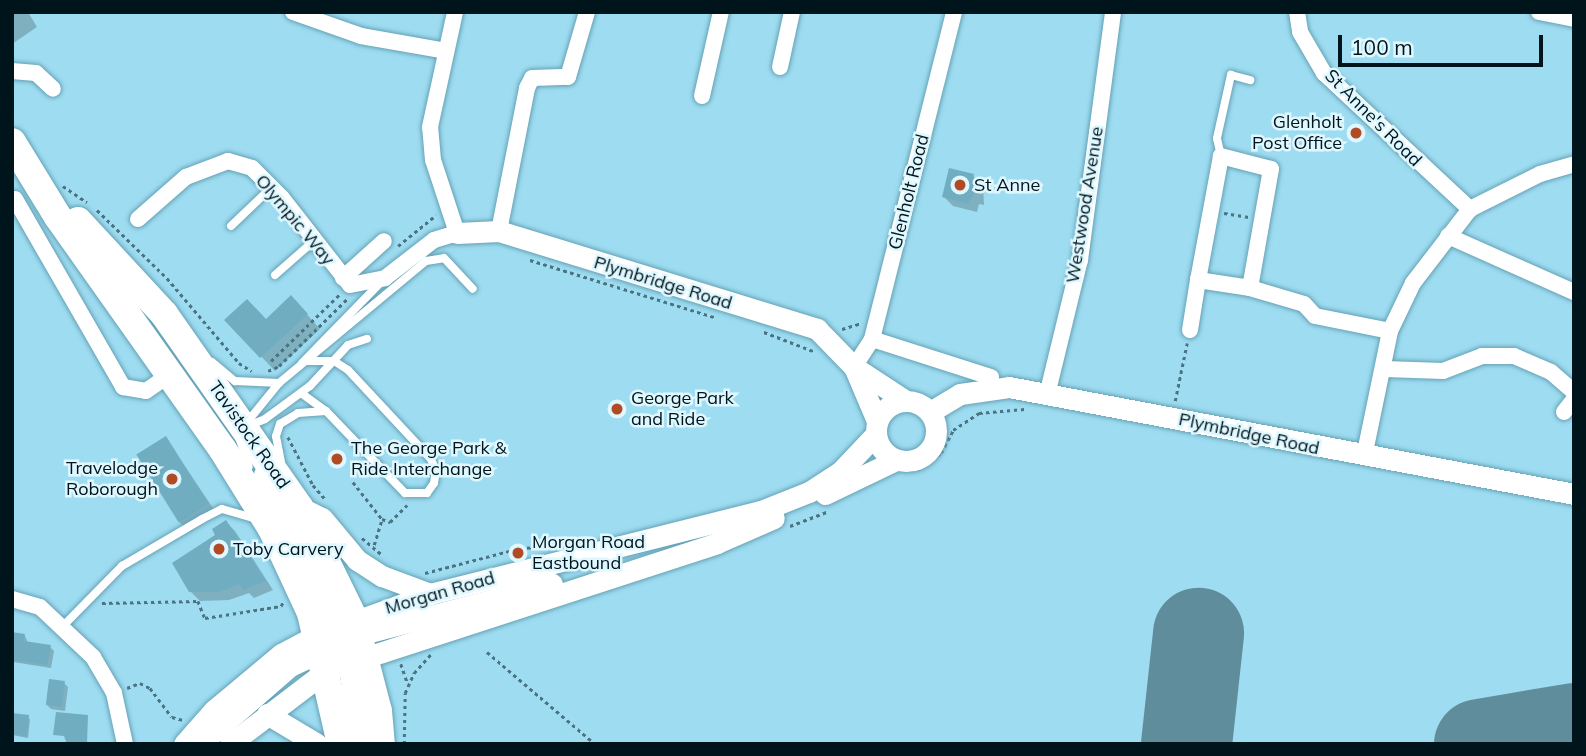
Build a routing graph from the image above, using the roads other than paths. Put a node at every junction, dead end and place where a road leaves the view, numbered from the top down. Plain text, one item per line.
1 (293, 12) edge
2 (455, 12) edge
3 (587, 12) edge
4 (721, 12) edge
5 (792, 12) edge
6 (954, 12) edge
7 (1113, 12) edge
8 (1297, 12) edge
9 (1539, 12) edge
10 (1574, 19) edge
11 (446, 51) junction
12 (780, 67) dead end
13 (12, 71) edge
14 (1250, 80) dead end
15 (52, 89) dead end
16 (702, 96) dead end
17 (12, 142) edge
18 (1221, 156) junction
19 (1574, 164) edge
20 (33, 174) junction
21 (272, 187) junction
22 (15, 200) dead end
23 (1470, 209) junction
24 (138, 219) dead end
25 (230, 226) dead end
26 (499, 232) junction
27 (457, 233) junction
28 (1448, 236) junction
29 (314, 240) junction
30 (384, 241) dead end
31 (275, 275) dead end
32 (385, 278) junction
33 (1198, 279) junction
34 (347, 281) junction
35 (1250, 288) junction
36 (473, 289) dead end
37 (1574, 292) edge
38 (1190, 330) road end
39 (1390, 331) junction
40 (368, 339) dead end
41 (872, 339) junction
42 (178, 358) junction
43 (309, 361) junction
44 (334, 361) junction
45 (855, 367) junction
46 (298, 369) junction
47 (1385, 369) junction
48 (991, 377) dead end
49 (279, 383) junction
50 (1574, 392) edge
51 (301, 393) junction
52 (1047, 395) junction
53 (906, 401) junction
54 (326, 411) junction
55 (930, 412) junction
56 (876, 428) junction
57 (230, 429) junction
58 (1364, 457) junction
59 (896, 460) junction
60 (1574, 494) edge
61 (293, 498) junction
62 (272, 529) junction
63 (430, 594) junction
64 (12, 599) edge
65 (64, 625) junction
66 (344, 642) junction
67 (260, 719) junction
68 (127, 743) edge
69 (184, 744) edge
70 (209, 744) edge
71 (230, 744) edge
72 (317, 744) edge
73 (341, 744) edge
74 (362, 744) edge
75 (381, 744) edge

1 - 11 street
2 - 11 street
3 - 26 street
4 - 16 street
5 - 12 street
6 - 41 street, Glenholt Road
7 - 52 street, Westwood Avenue
8 - 23 street, St Anne's Road
9 - 10 street
11 - 27 street
13 - 15 street
14 - 18 lane
17 - 20 highway, Tavistock Road
18 - 33 street
18 - 35 street
19 - 23 street
20 - 42 highway, Tavistock Road
20 - 42 highway, Tavistock Road
21 - 24 street, Olympic Way
21 - 25 lane
21 - 29 street, Olympic Way
22 - 42 street
23 - 28 street
26 - 27 main road, Plymbridge Road
26 - 45 main road, Plymbridge Road
27 - 32 street
28 - 37 street
28 - 39 street
29 - 31 lane
29 - 34 street, Olympic Way
30 - 34 street, Olympic Way
32 - 34 street
32 - 46 lane
33 - 35 street
33 - 38 street
35 - 39 street
36 - 43 lane
39 - 47 street
40 - 44 lane
41 - 45 street, Glenholt Road
41 - 48 street
42 - 49 lane
42 - 57 highway, Tavistock Road
42 - 57 highway, Tavistock Road
43 - 44 lane
43 - 46 lane
44 - 51 lane
44 - 54 lane
45 - 53 main road, Plymbridge Road
45 - 56 main road, Plymbridge Road
46 - 49 lane
47 - 50 street
47 - 58 street
49 - 57 lane
51 - 54 lane
51 - 57 lane
52 - 55 main road, Plymbridge Road
52 - 58 main road, Plymbridge Road
53 - 55 main road, Plymbridge Road
53 - 56 main road
54 - 61 lane
55 - 59 main road
56 - 59 main road, Plymbridge Road
56 - 63 main road, Morgan Road
57 - 61 highway, Tavistock Road
57 - 62 highway, Tavistock Road
57 - 62 lane
57 - 66 main road
58 - 60 main road, Plymbridge Road
59 - 66 main road, Morgan Road
61 - 63 main road
61 - 66 highway, Tavistock Road
62 - 65 lane
62 - 66 highway, Tavistock Road
63 - 66 main road, Morgan Road
64 - 65 street
65 - 68 street
66 - 67 main road
66 - 69 main road
66 - 73 highway, Tavistock Road
66 - 74 main road
66 - 75 highway, Tavistock Road
67 - 70 street
67 - 71 main road
67 - 72 main road

